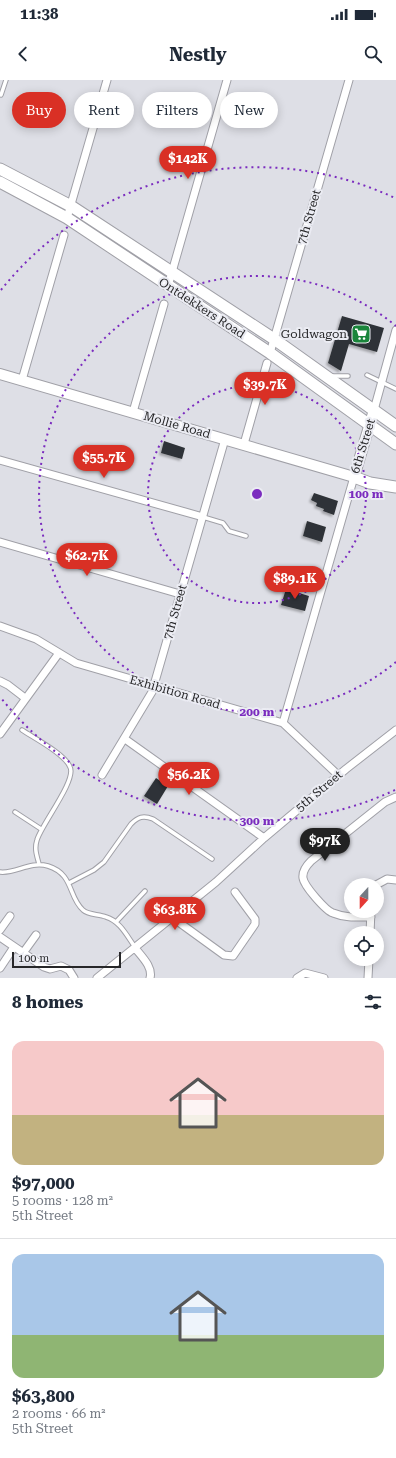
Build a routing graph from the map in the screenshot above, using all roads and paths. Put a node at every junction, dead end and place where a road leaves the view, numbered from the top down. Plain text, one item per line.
1 (6, 80) edge
2 (107, 80) edge
3 (227, 80) edge
4 (349, 80) edge
5 (1, 95) dead end
6 (0, 169) edge
7 (0, 182) edge
8 (71, 206) junction
9 (67, 218) junction
10 (64, 235) dead end
11 (171, 273) junction
12 (168, 286) junction
13 (164, 304) dead end
14 (396, 330) edge
15 (274, 339) junction
16 (269, 358) junction
17 (0, 374) edge
18 (367, 375) dead end
19 (22, 380) junction
20 (382, 382) junction
21 (396, 389) edge
22 (374, 410) junction
23 (133, 412) junction
24 (370, 426) junction
25 (396, 426) edge
26 (225, 439) junction
27 (244, 444) junction
28 (396, 444) edge
29 (0, 460) edge
30 (354, 477) junction
31 (396, 487) edge
32 (203, 517) junction
33 (246, 536) dead end
34 (0, 542) edge
35 (180, 594) junction
36 (0, 626) edge
37 (59, 653) junction
38 (0, 682) edge
39 (154, 686) junction
40 (25, 698) junction
41 (284, 723) junction
42 (22, 730) dead end
43 (396, 730) edge
44 (0, 734) edge
45 (125, 739) junction
46 (102, 775) dead end
47 (338, 775) junction
48 (396, 797) edge
49 (15, 812) dead end
50 (41, 829) junction
51 (264, 838) junction
52 (212, 859) dead end
53 (39, 864) junction
54 (0, 872) edge
55 (396, 880) edge
56 (384, 881) edge
57 (69, 883) junction
58 (145, 891) dead end
59 (235, 892) dead end
60 (10, 916) dead end
61 (344, 916) edge
62 (173, 918) junction
63 (116, 922) junction
64 (0, 930) edge
65 (36, 935) dead end
66 (0, 937) edge
67 (14, 947) junction
68 (135, 948) junction
69 (23, 953) junction
70 (369, 966) edge
71 (0, 968) edge
72 (74, 978) edge
73 (96, 978) edge
74 (150, 978) edge
75 (296, 978) edge
76 (324, 978) edge
77 (368, 978) edge

1 - 5 lane
2 - 8 street
3 - 11 street
4 - 15 street, 7th Street
6 - 8 main road, Ontdekkers Road
7 - 9 main road, Ontdekkers Road
8 - 9 street
8 - 11 main road, Ontdekkers Road
9 - 12 main road, Ontdekkers Road
10 - 19 street
11 - 12 street
11 - 15 main road, Ontdekkers Road
12 - 16 main road, Ontdekkers Road
13 - 23 street
14 - 20 street, 6th Street
15 - 16 street, 7th Street
15 - 22 main road, Ontdekkers Road
16 - 24 main road, Ontdekkers Road
16 - 27 street, 7th Street
17 - 19 main road, Mollie Road
18 - 20 lane
19 - 23 main road, Mollie Road
20 - 21 lane
20 - 22 street, 6th Street
22 - 24 main road, 6th Street
22 - 25 main road, Ontdekkers Road
23 - 26 main road, Mollie Road
24 - 28 main road, Ontdekkers Road
24 - 30 main road, 6th Street
26 - 27 main road, Mollie Road
26 - 32 street, 7th Street
27 - 30 main road, Mollie Road
29 - 32 street
30 - 31 main road
30 - 41 street, 6th Street
32 - 33 lane
32 - 35 street, 7th Street
34 - 35 street
35 - 39 street, 7th Street
36 - 37 street, Exhibition Road
37 - 39 street, Exhibition Road
37 - 40 street
38 - 40 street
39 - 41 street, Exhibition Road
39 - 45 street, 7th Street
40 - 44 street
41 - 47 street, Exhibition Road
42 - 50 lane
43 - 47 street, 5th Street
45 - 46 street, 7th Street
45 - 51 street
47 - 51 street, 5th Street
48 - 61 street
49 - 50 lane
50 - 53 lane
51 - 62 street, 5th Street
52 - 57 lane
53 - 54 lane
53 - 57 lane
55 - 56 street
57 - 63 lane
58 - 63 lane
59 - 62 street
60 - 64 street
62 - 68 street, 5th Street
63 - 68 lane
65 - 69 street
66 - 67 street
67 - 69 street
67 - 71 street
68 - 73 street, 5th Street
68 - 74 street
69 - 72 street
70 - 77 street
75 - 76 street

